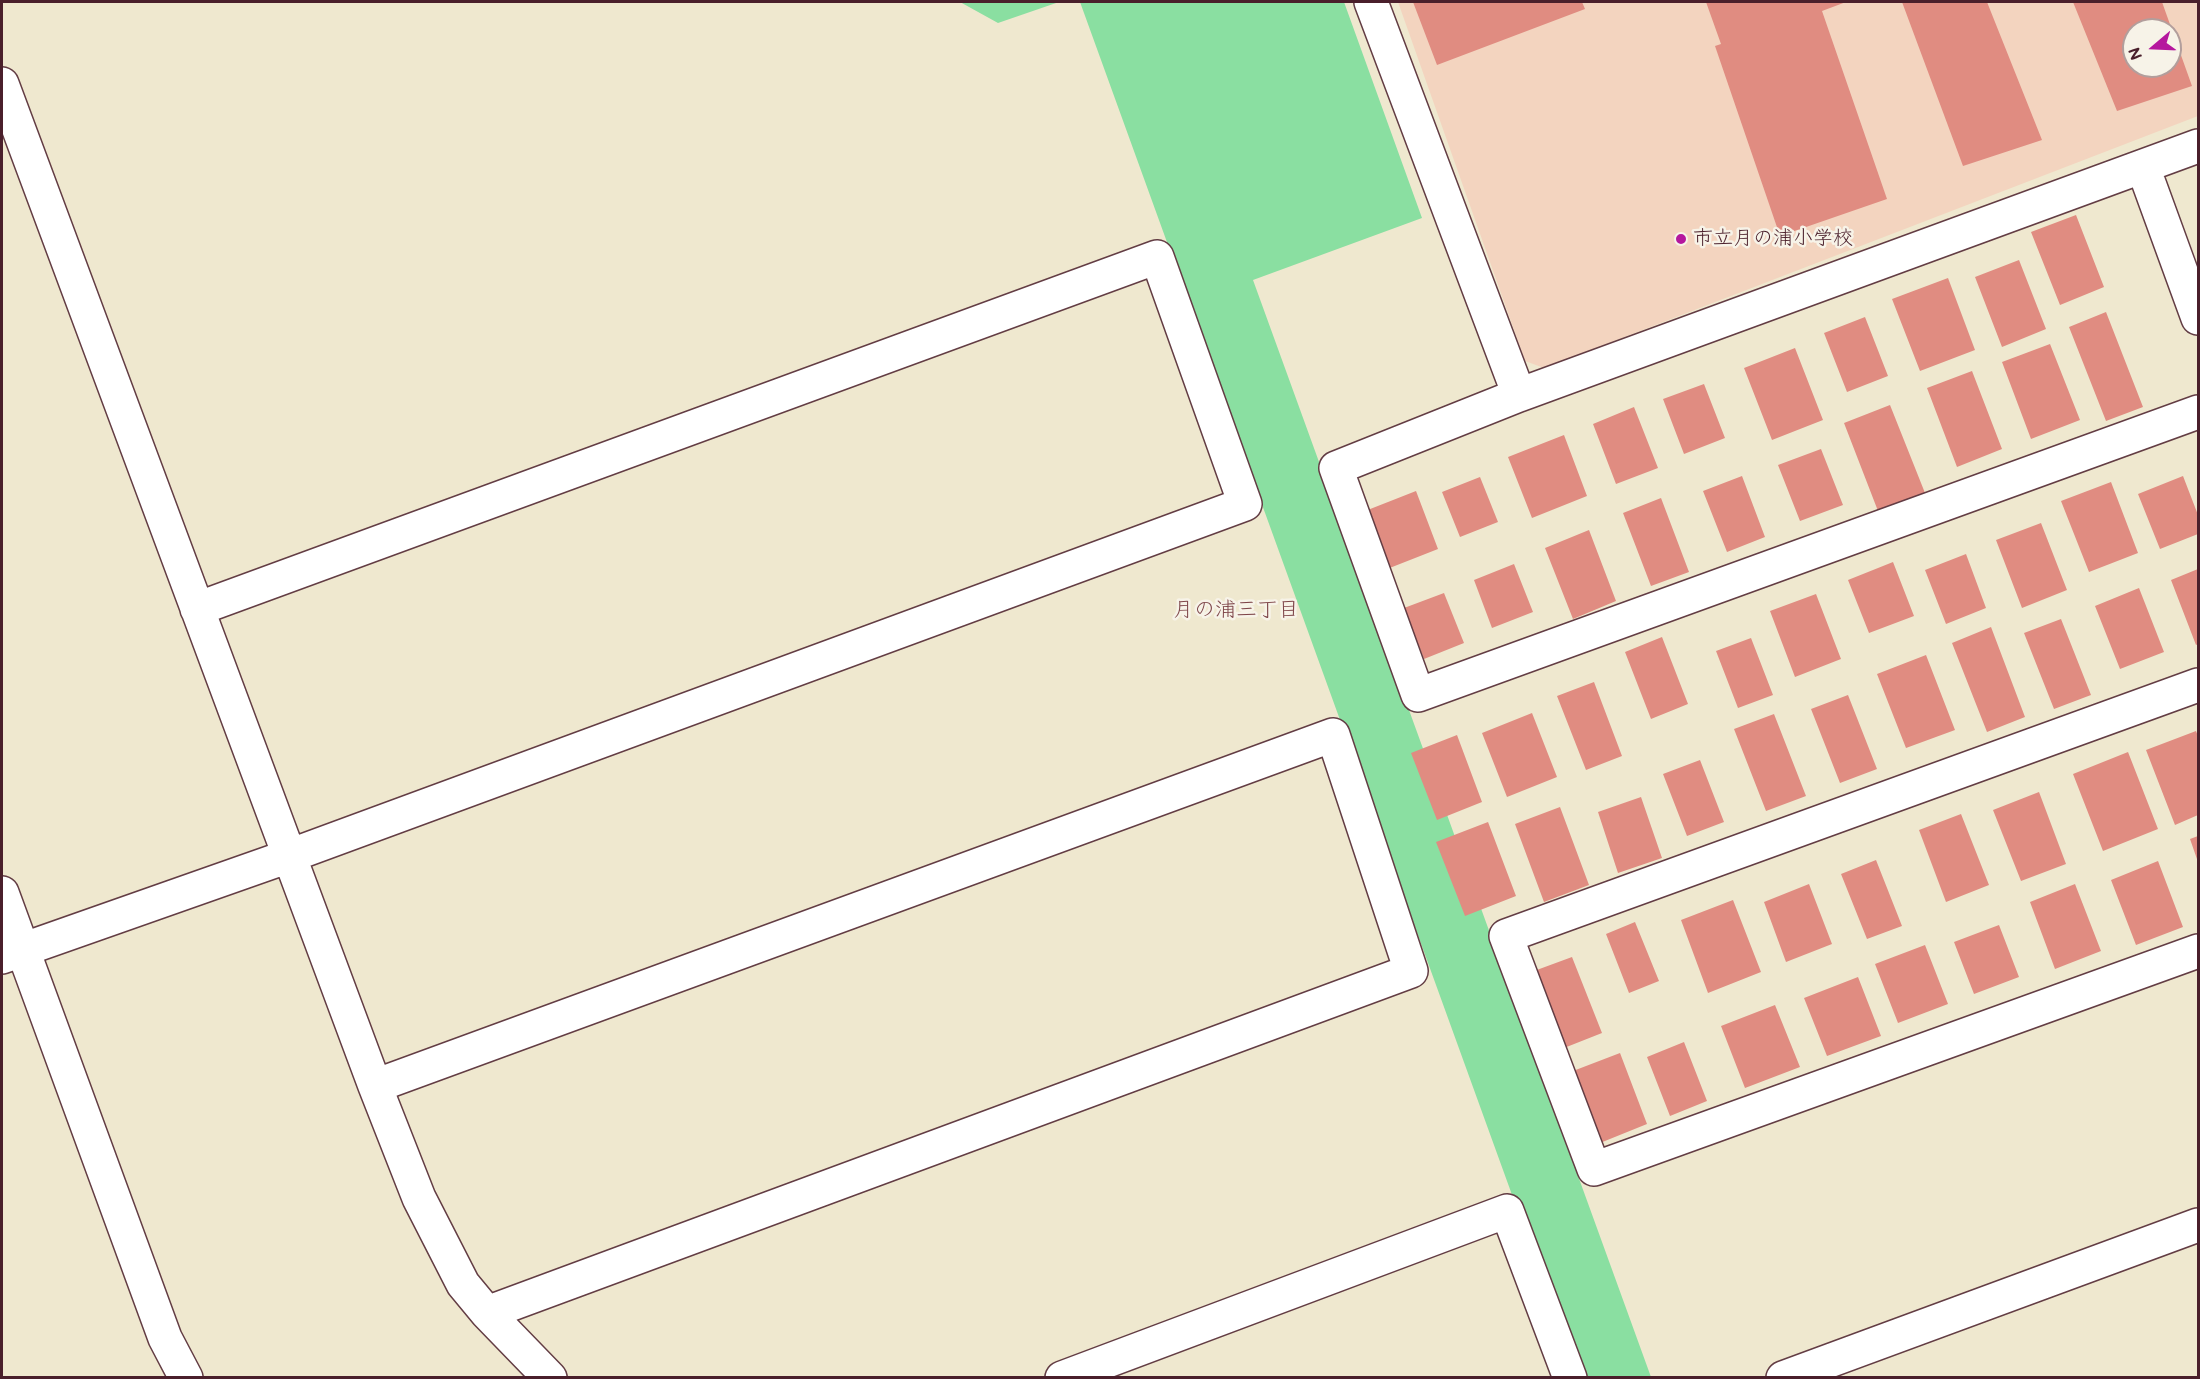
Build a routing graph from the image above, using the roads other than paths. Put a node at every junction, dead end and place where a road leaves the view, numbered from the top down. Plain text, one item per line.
1 (1371, 2) edge
2 (2, 89) edge
3 (2199, 146) edge
4 (2143, 167) junction
5 (2199, 318) edge
6 (1519, 395) junction
7 (2199, 412) edge
8 (197, 609) junction
9 (2199, 685) edge
10 (289, 856) junction
11 (2, 893) edge
12 (2199, 951) edge
13 (12, 953) edge
14 (375, 1086) junction
15 (2199, 1225) edge
16 (488, 1313) junction
17 (186, 1377) edge
18 (550, 1377) edge
19 (1062, 1377) edge
20 (1570, 1377) edge
21 (1783, 1377) edge

1 - 6 street
2 - 8 street
3 - 4 street
4 - 5 street
4 - 6 street
6 - 7 street
8 - 10 street
8 - 10 street
9 - 12 street
10 - 13 street
10 - 14 street
11 - 13 street
13 - 17 street
14 - 16 street
14 - 16 street
15 - 21 street
16 - 18 street
19 - 20 street

